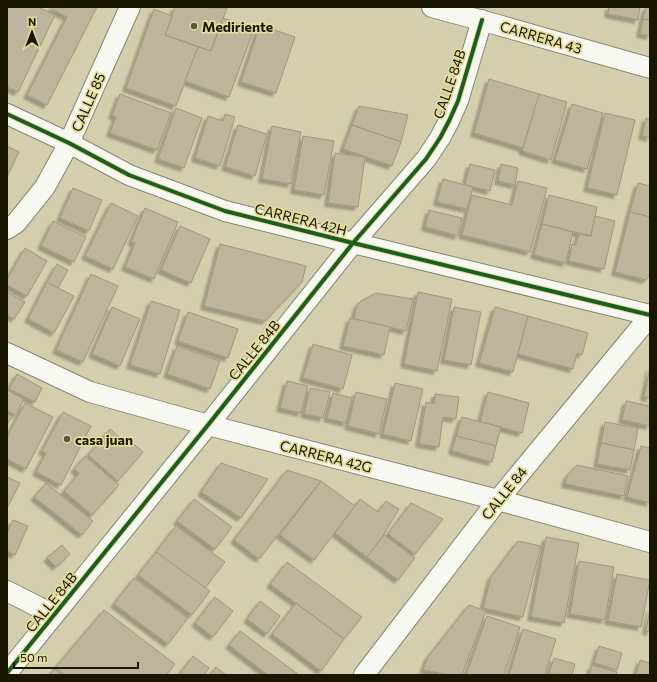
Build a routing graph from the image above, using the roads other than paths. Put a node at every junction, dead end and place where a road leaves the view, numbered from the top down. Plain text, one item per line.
1 (130, 7) edge
2 (432, 7) edge
3 (482, 20) junction
4 (650, 68) edge
5 (7, 114) edge
6 (69, 143) junction
7 (7, 229) edge
8 (353, 243) junction
9 (650, 315) edge
10 (7, 353) edge
11 (208, 425) junction
12 (498, 500) junction
13 (650, 542) edge
14 (7, 591) edge
15 (54, 615) junction
16 (7, 674) edge
17 (364, 675) edge

1 - 6 street, CALLE 85
2 - 3 street, CARRERA 43
3 - 4 street, CARRERA 43
3 - 8 street, CALLE 84B
5 - 6 street, CARRERA 42H
6 - 7 street, CALLE 85
6 - 8 street, CARRERA 42H
8 - 9 street, CARRERA 42H
8 - 11 street, CALLE 84B
9 - 12 street, CALLE 84
10 - 11 street, CARRERA 42G
11 - 12 street, CARRERA 42G
11 - 15 street, CALLE 84B
12 - 13 street, CARRERA 42G
12 - 17 street, CALLE 84
14 - 15 street
15 - 16 street, CALLE 84B

